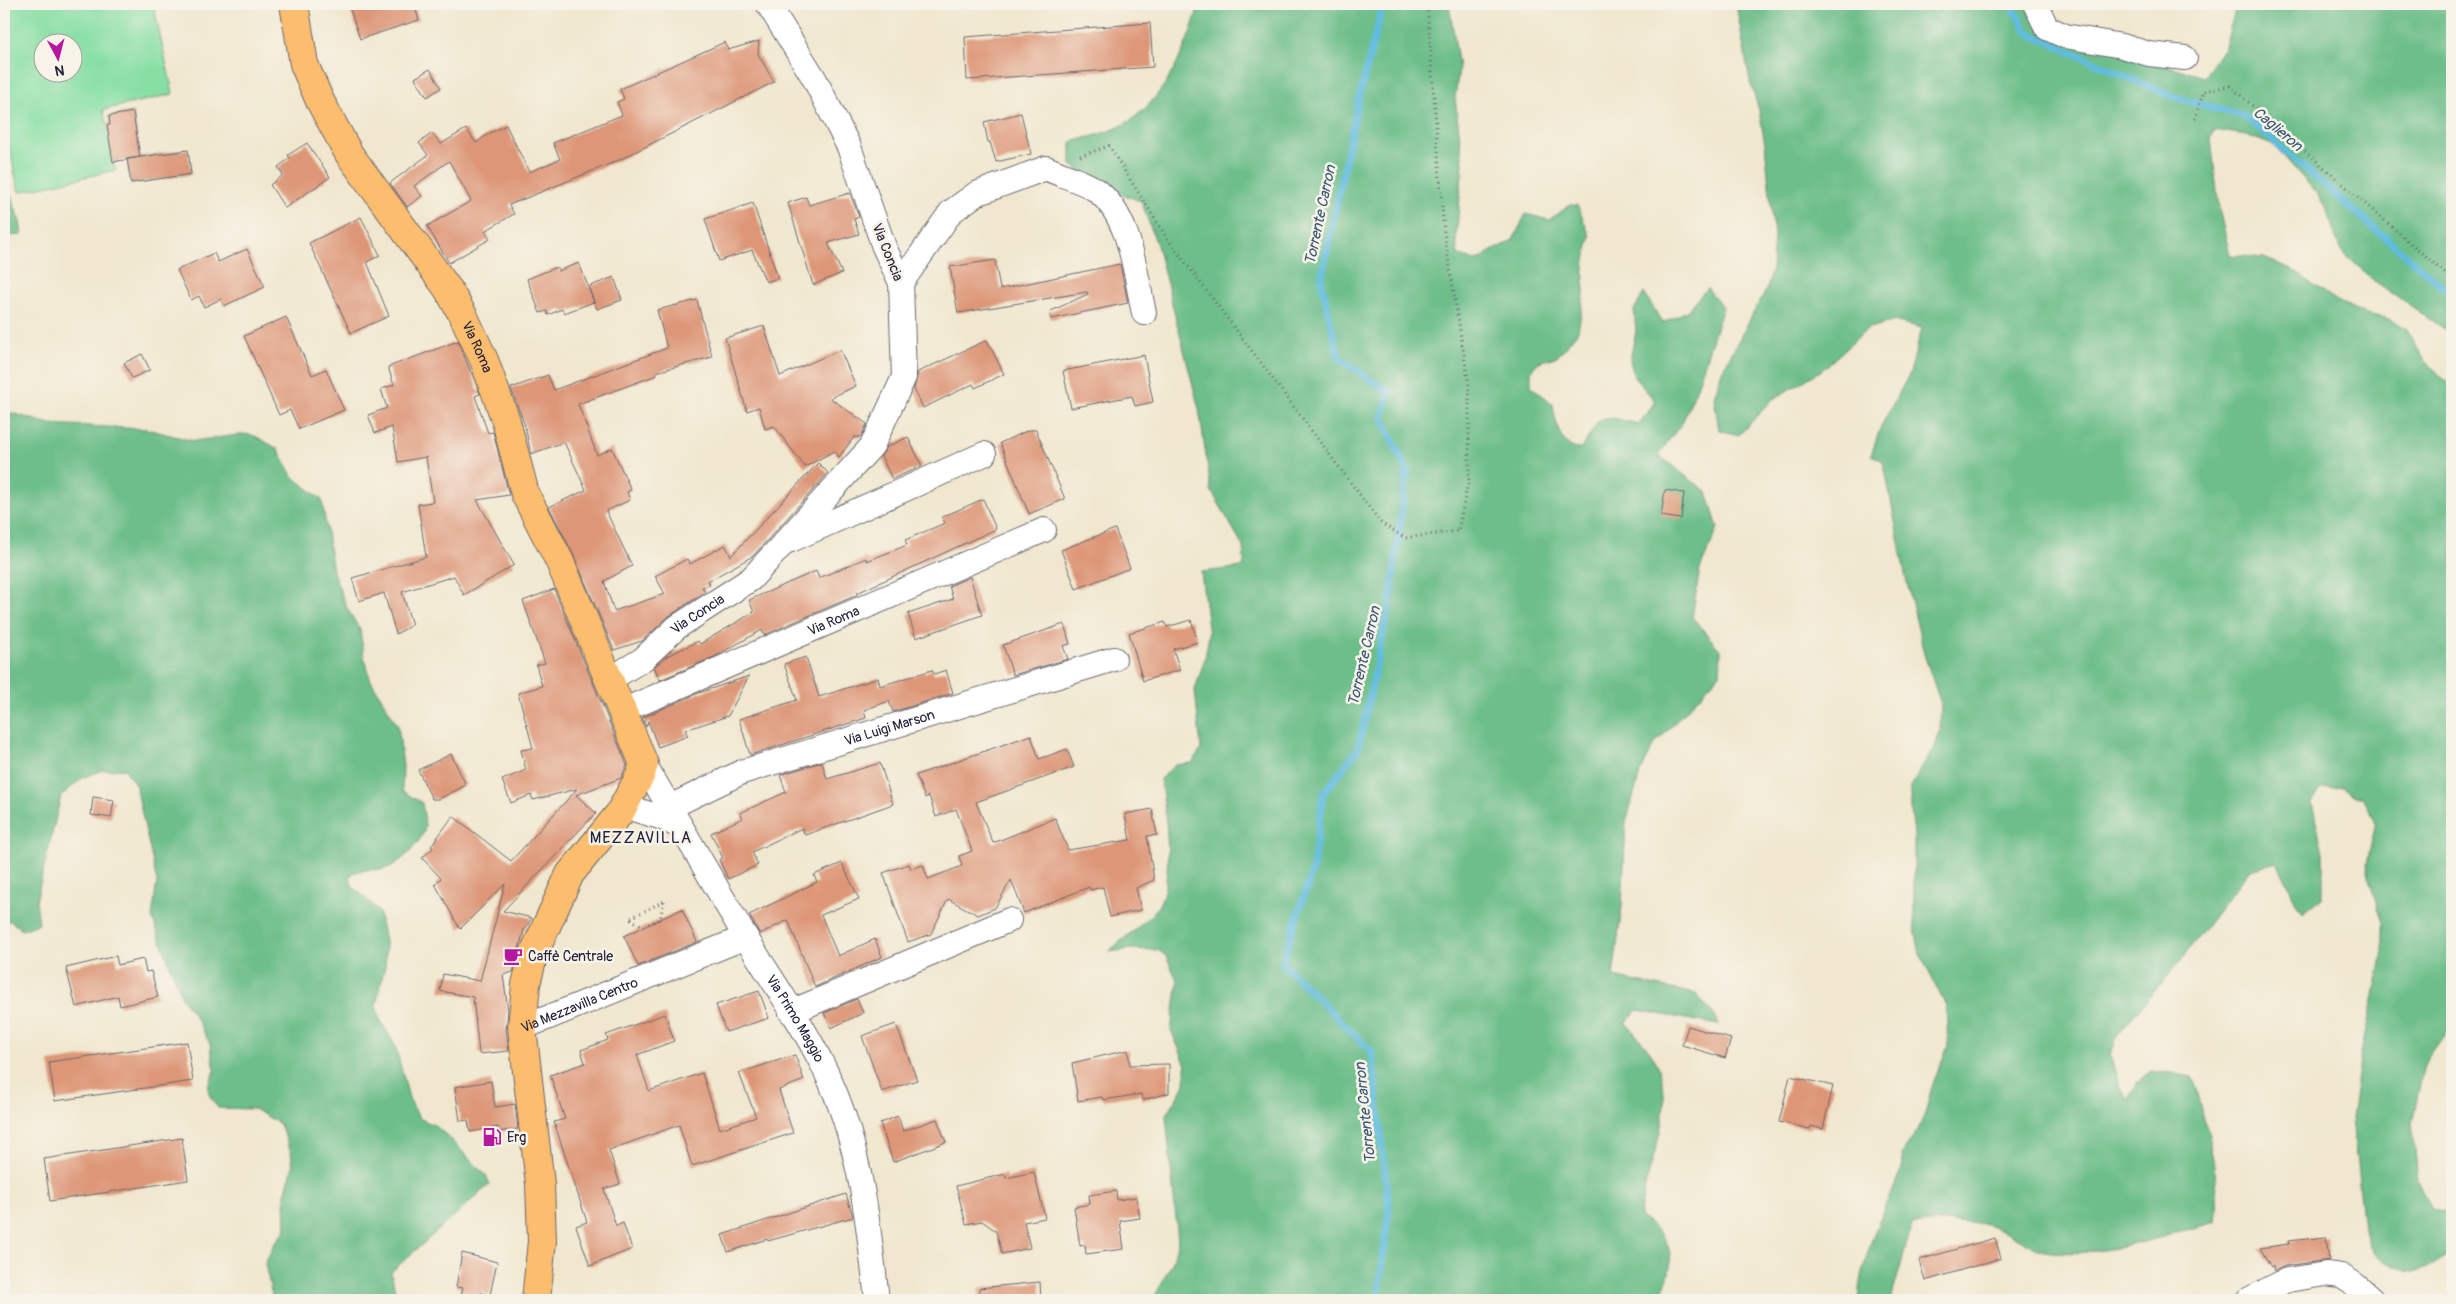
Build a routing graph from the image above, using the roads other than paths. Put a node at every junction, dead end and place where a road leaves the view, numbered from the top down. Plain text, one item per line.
1 (294, 4) edge
2 (768, 4) edge
3 (2035, 4) edge
4 (2184, 58) dead end
5 (901, 283) junction
6 (1144, 313) dead end
7 (984, 454) dead end
8 (1044, 530) dead end
9 (783, 544) junction
10 (1114, 659) dead end
11 (609, 680) junction
12 (622, 711) junction
13 (644, 764) junction
14 (623, 806) junction
15 (675, 817) junction
16 (1009, 920) dead end
17 (746, 937) junction
18 (791, 1012) junction
19 (522, 1028) junction
20 (536, 1300) edge
21 (877, 1300) edge
22 (2248, 1300) edge
23 (2372, 1300) edge

1 - 11 main road, Via Roma
2 - 5 street, Via Concia
3 - 4 street
5 - 6 street
5 - 9 street, Via Concia
7 - 9 street, Via Concia
8 - 12 street, Via Roma
9 - 11 street, Via Concia
10 - 15 street, Via Luigi Marson
11 - 12 main road, Via Roma
12 - 13 main road, Via Roma
13 - 14 main road, Via Mezzavilla Centro
13 - 15 street, Via Primo Maggio
14 - 15 street
14 - 19 main road, Via Mezzavilla Centro
15 - 17 street, Via Primo Maggio
16 - 18 street
17 - 18 street, Via Primo Maggio
17 - 19 street, Via Mezzavilla Centro
18 - 21 street, Via Primo Maggio
19 - 20 main road
22 - 23 street

